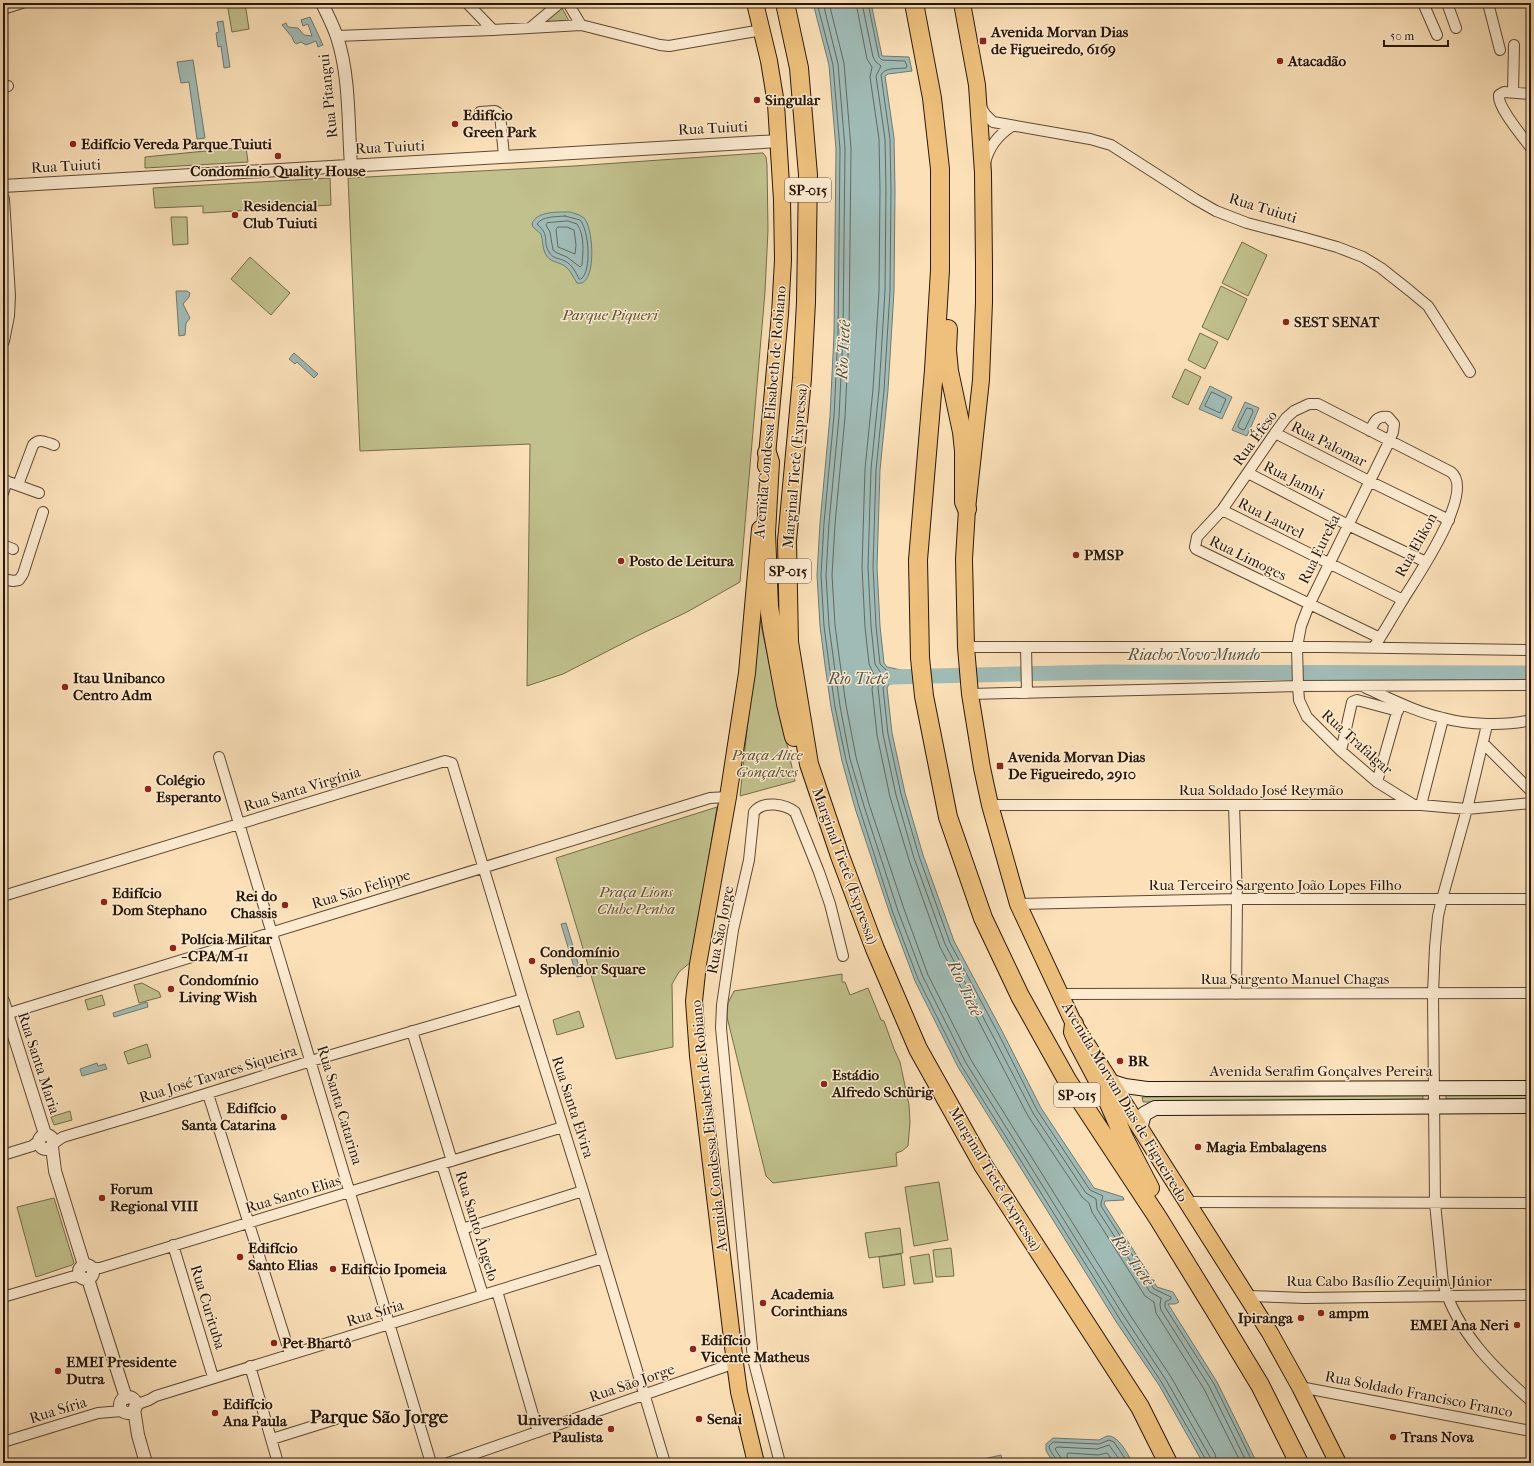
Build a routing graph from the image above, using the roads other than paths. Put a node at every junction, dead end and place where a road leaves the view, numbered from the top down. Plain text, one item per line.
1 (22, 3) edge
2 (322, 3) edge
3 (467, 3) edge
4 (560, 3) edge
5 (568, 3) edge
6 (755, 3) edge
7 (785, 3) edge
8 (914, 3) edge
9 (962, 3) edge
10 (1423, 3) edge
11 (1447, 3) edge
12 (1488, 3) edge
13 (3, 9) edge
14 (581, 25) junction
15 (530, 28) junction
16 (1456, 28) dead end
17 (493, 30) junction
18 (762, 30) junction
19 (1437, 35) dead end
20 (337, 36) junction
21 (1514, 45) dead end
22 (1500, 50) dead end
23 (1508, 92) junction
24 (1531, 94) edge
25 (978, 102) junction
26 (480, 112) dead end
27 (1012, 126) junction
28 (779, 141) junction
29 (1531, 148) edge
30 (504, 156) junction
31 (351, 166) junction
32 (983, 173) junction
33 (9, 186) edge
34 (3, 199) edge
35 (940, 270) junction
36 (3, 341) edge
37 (1470, 372) dead end
38 (1370, 431) junction
39 (1274, 433) junction
40 (1389, 442) junction
41 (54, 445) dead end
42 (767, 454) junction
43 (1248, 473) junction
44 (5, 481) edge
45 (1369, 481) junction
46 (18, 486) junction
47 (3, 493) edge
48 (39, 493) dead end
49 (967, 509) junction
50 (1222, 510) junction
51 (43, 512) dead end
52 (1449, 520) junction
53 (1348, 525) junction
54 (1196, 549) joint
55 (1426, 562) junction
56 (1328, 564) junction
57 (3, 579) edge
58 (1403, 600) junction
59 (1309, 605) junction
60 (1380, 638) junction
61 (1026, 647) junction
62 (1297, 647) junction
63 (1374, 647) junction
64 (1531, 650) edge
65 (966, 655) junction
66 (1298, 683) junction
67 (1531, 685) edge
68 (1361, 686) junction
69 (970, 690) junction
70 (1027, 693) junction
71 (1399, 707) junction
72 (1443, 719) junction
73 (1530, 722) edge
74 (1487, 724) junction
75 (1483, 743) junction
76 (1341, 751) junction
77 (219, 757) dead end
78 (450, 762) joint
79 (809, 764) junction
80 (1377, 782) junction
81 (1531, 791) edge
82 (728, 797) junction
83 (1531, 803) edge
84 (990, 805) junction
85 (1234, 805) junction
86 (1418, 805) junction
87 (1467, 809) junction
88 (239, 824) junction
89 (484, 867) junction
90 (3, 896) edge
91 (1237, 899) junction
92 (1442, 899) junction
93 (1531, 899) edge
94 (1018, 904) junction
95 (272, 932) junction
96 (843, 956) dead end
97 (1059, 994) junction
98 (1236, 994) junction
99 (1433, 994) junction
100 (1531, 994) edge
101 (523, 999) junction
102 (3, 1001) edge
103 (5, 1014) edge
104 (1074, 1024) junction
105 (412, 1031) junction
106 (311, 1061) junction
107 (1112, 1082) junction
108 (1434, 1088) junction
109 (1531, 1088) edge
110 (208, 1094) junction
111 (1434, 1106) junction
112 (1531, 1106) edge
113 (564, 1127) junction
114 (1140, 1129) junction
115 (47, 1142) junction
116 (3, 1155) edge
117 (452, 1161) junction
118 (442, 1165) junction
119 (583, 1191) junction
120 (350, 1193) junction
121 (1186, 1202) junction
122 (1435, 1202) junction
123 (1531, 1203) edge
124 (1158, 1218) junction
125 (249, 1223) junction
126 (462, 1229) junction
127 (173, 1245) junction
128 (603, 1258) junction
129 (86, 1272) junction
130 (497, 1291) junction
131 (482, 1295) junction
132 (1447, 1295) junction
133 (1531, 1295) edge
134 (1247, 1296) junction
135 (3, 1297) edge
136 (390, 1324) junction
137 (290, 1354) junction
138 (735, 1363) junction
139 (250, 1366) junction
140 (213, 1377) junction
141 (1300, 1387) junction
142 (645, 1395) junction
143 (1531, 1401) edge
144 (128, 1404) junction
145 (336, 1419) dead end
146 (1531, 1431) edge
147 (538, 1432) junction
148 (272, 1439) junction
149 (3, 1442) edge
150 (146, 1463) edge
151 (278, 1463) edge
152 (431, 1463) edge
153 (448, 1463) edge
154 (665, 1463) edge
155 (756, 1463) edge
156 (780, 1463) edge
157 (1168, 1463) edge
158 (1299, 1463) edge
159 (1338, 1463) edge

1 - 13 street
2 - 20 street, Rua Pitangui
3 - 17 street
4 - 15 street
5 - 14 street
6 - 18 highway, Avenida Condessa Elisabeth de Robiano
7 - 79 highway, Marginal Tietê (Expressa) / SP-015
8 - 35 highway, SP-015
9 - 25 highway, Avenida Morvan Dias de Figueiredo
10 - 19 street
11 - 16 street
12 - 22 street
14 - 15 street
14 - 18 street
15 - 17 street
17 - 20 street
18 - 28 highway, Avenida Condessa Elisabeth de Robiano
20 - 31 street, Rua Pitangui
21 - 23 street
23 - 24 street
23 - 29 street
25 - 27 street, Rua Tuiuti
25 - 32 highway, Avenida Morvan Dias de Figueiredo
26 - 30 street
27 - 32 street
27 - 37 street, Rua Tuiuti
28 - 30 street, Rua Tuiuti
28 - 42 highway, Avenida Condessa Elisabeth de Robiano
30 - 31 street, Rua Tuiuti
31 - 33 street, Rua Tuiuti
32 - 49 highway, Avenida Morvan Dias de Figueiredo
33 - 34 street
34 - 36 street
35 - 49 highway
35 - 124 highway, SP-015
38 - 39 street, Rua Éfeso
38 - 40 street, Rua Éfeso
38 - 40 street, Rua Eureka
39 - 43 street, Rua Éfeso
39 - 45 street, Rua Palomar
40 - 45 street, Rua Eureka
40 - 52 street, Rua Elikon
41 - 46 street
42 - 79 highway
42 - 82 highway, Avenida Condessa Elisabeth de Robiano
43 - 50 street, Rua Éfeso
43 - 53 street, Rua Jambi
44 - 46 street
44 - 47 street
45 - 52 street, Rua Palomar
45 - 53 street, Rua Eureka
46 - 48 street
49 - 65 highway, Avenida Morvan Dias de Figueiredo
50 - 54 street, Rua Éfeso
50 - 56 street, Rua Laurel
51 - 57 street
52 - 55 street, Rua Elikon
53 - 55 street, Rua Jambi
53 - 56 street, Rua Eureka
54 - 59 street, Rua Limoges
55 - 58 street, Rua Elikon
56 - 58 street, Rua Laurel
56 - 59 street, Rua Eureka
58 - 60 street, Rua Elikon
59 - 60 street, Rua Limoges
59 - 62 street, Rua Eureka
60 - 63 street, Rua Elikon
61 - 62 street
61 - 65 street
61 - 70 street
62 - 63 street
62 - 66 street, Rua Eureka
63 - 64 street
65 - 69 highway, Avenida Morvan Dias de Figueiredo
66 - 68 street
66 - 70 street
66 - 76 street, Rua Trafalgar
67 - 68 street
68 - 71 street
69 - 70 street
69 - 84 highway, Avenida Morvan Dias de Figueiredo
71 - 72 street
71 - 76 street
71 - 80 street
72 - 74 street
72 - 86 street
73 - 74 street
74 - 75 street
75 - 81 street
75 - 87 street
76 - 80 street, Rua Trafalgar
77 - 88 street, Rua Santa Catarina
78 - 88 street, Rua Santa Virgínia
78 - 89 street, Rua Santa Elvira
79 - 157 highway, Marginal Tietê (Expressa) / SP-015
80 - 86 street, Rua Trafalgar
82 - 89 street, Rua São Felippe
82 - 138 highway, Avenida Condessa Elisabeth de Robiano
83 - 87 street, Rua Soldado José Reymão
84 - 85 street, Rua Soldado José Reymão
84 - 94 highway, Avenida Morvan Dias de Figueiredo
85 - 86 street, Rua Soldado José Reymão
85 - 91 street
86 - 87 street, Rua Soldado José Reymão
87 - 92 street
88 - 90 street, Rua Santa Virgínia
88 - 95 street, Rua Santa Catarina
89 - 95 street, Rua São Felippe
89 - 101 street, Rua Santa Elvira
91 - 92 street, Rua Terceiro Sargento João Lopes Filho
91 - 94 street, Rua Terceiro Sargento João Lopes Filho
91 - 98 street
92 - 93 street, Rua Terceiro Sargento João Lopes Filho
92 - 99 street
94 - 97 highway, Avenida Morvan Dias de Figueiredo
95 - 103 street, Rua São Felippe
95 - 106 street, Rua Santa Catarina
96 - 156 street, Rua São Jorge
97 - 98 street, Rua Sargento Manuel Chagas
97 - 104 highway, Avenida Morvan Dias de Figueiredo
98 - 99 street, Rua Sargento Manuel Chagas
99 - 100 street, Rua Sargento Manuel Chagas
99 - 108 street
101 - 105 street, Rua José Tavares Siqueira
101 - 113 street, Rua Santa Elvira
102 - 103 street, Rua Santa Maria
103 - 115 street, Rua Santa Maria
104 - 107 highway, Avenida Morvan Dias de Figueiredo
104 - 124 highway
105 - 106 street, Rua José Tavares Siqueira
105 - 117 street
106 - 110 street, Rua José Tavares Siqueira
106 - 120 street, Rua Santa Catarina
107 - 108 main road, Avenida Serafim Gonçalves Pereira
107 - 114 highway, Avenida Morvan Dias de Figueiredo
108 - 109 main road, Avenida Serafim Gonçalves Pereira
108 - 111 street
110 - 115 street, Rua José Tavares Siqueira
110 - 125 street
111 - 112 main road
111 - 114 main road
111 - 122 street
113 - 117 street, Rua Santo Elias
113 - 119 street, Rua Santa Elvira
114 - 121 highway, Avenida Morvan Dias de Figueiredo
115 - 116 street, Rua José Tavares Siqueira
115 - 129 street, Rua Santa Maria
117 - 118 street, Rua Santo Elias
118 - 120 street, Rua Santo Elias
118 - 126 street, Rua Santo Ângelo
119 - 126 street
119 - 128 street, Rua Santa Elvira
120 - 125 street, Rua Santo Elias
120 - 136 street, Rua Santa Catarina
121 - 122 street
121 - 134 highway, Avenida Morvan Dias de Figueiredo
122 - 123 street
122 - 132 street
124 - 158 highway, SP-015
125 - 127 street, Rua Santo Elias
125 - 137 street
126 - 131 street, Rua Santo Ângelo
127 - 129 street, Rua Santo Elias
127 - 140 street, Rua Curituba
128 - 130 street, Rua Síria
128 - 142 street, Rua Santa Elvira
129 - 135 street, Rua Santo Elias
129 - 144 street, Rua Santa Maria
130 - 131 street, Rua Síria
130 - 147 street
131 - 136 street, Rua Síria
132 - 133 street, Rua Cabo Basílio Zequim Júnior
132 - 134 street, Rua Cabo Basílio Zequim Júnior
132 - 143 street
134 - 141 highway, Avenida Morvan Dias de Figueiredo
136 - 137 street, Rua Síria
136 - 152 street, Rua Santa Catarina
137 - 139 street, Rua Síria
138 - 142 street, Rua São Jorge
138 - 155 highway, Avenida Condessa Elisabeth de Robiano
139 - 140 street, Rua Síria
139 - 148 street
140 - 144 street, Rua Síria
141 - 146 street, Rua Soldado Francisco Franco
141 - 159 highway, Avenida Morvan Dias de Figueiredo
142 - 147 street, Rua São Jorge
142 - 154 street, Rua Santa Elvira
144 - 149 street, Rua Síria
144 - 150 street, Rua Santa Maria
145 - 148 street
147 - 153 street, Rua São Jorge
148 - 151 street

